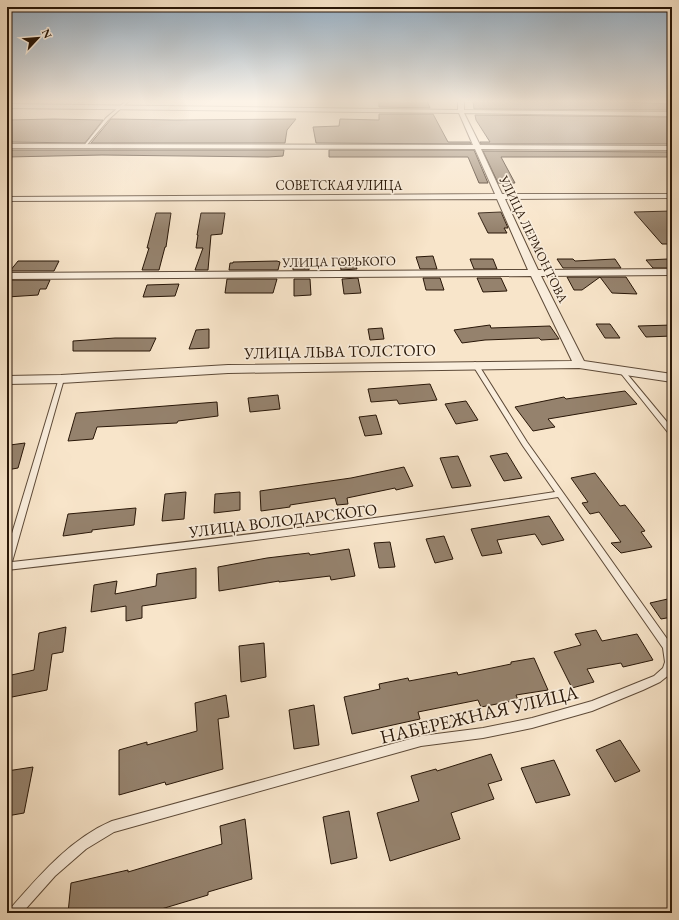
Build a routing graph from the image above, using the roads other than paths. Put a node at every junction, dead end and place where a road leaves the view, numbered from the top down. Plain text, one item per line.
1 (476, 144) edge
2 (7, 146) edge
3 (84, 146) joint
4 (477, 147) junction
5 (672, 148) edge
6 (672, 196) edge
7 (500, 197) junction
8 (7, 199) edge
9 (534, 272) junction
10 (672, 272) edge
11 (7, 276) edge
12 (475, 364) junction
13 (579, 364) junction
14 (621, 370) junction
15 (672, 378) edge
16 (61, 379) junction
17 (7, 380) edge
18 (672, 433) edge
19 (561, 494) junction
20 (7, 565) edge
21 (14, 913) edge

1 - 4 street, УЛИЦА ЛЕРМОНТОВА
2 - 3 street
3 - 4 street
4 - 5 street
4 - 7 street, УЛИЦА ЛЕРМОНТОВА
6 - 7 street, СОВЕТСКАЯ УЛИЦА
7 - 8 street, СОВЕТСКАЯ УЛИЦА
7 - 9 street, УЛИЦА ЛЕРМОНТОВА
9 - 10 street, УЛИЦА ГОРЬКОГО
9 - 11 street, УЛИЦА ГОРЬКОГО
9 - 13 street, УЛИЦА ЛЕРМОНТОВА
12 - 13 street, УЛИЦА ЛЬВА ТОЛСТОГО
12 - 16 street, УЛИЦА ЛЬВА ТОЛСТОГО
12 - 19 lane, НАБЕРЕЖНАЯ УЛИЦА
13 - 14 street, УЛИЦА ЛЬВА ТОЛСТОГО
14 - 15 street, УЛИЦА ЛЬВА ТОЛСТОГО
14 - 18 lane
16 - 17 street, УЛИЦА ЛЬВА ТОЛСТОГО
16 - 20 lane
19 - 20 lane, УЛИЦА ВОЛОДАРСКОГО
19 - 21 lane, НАБЕРЕЖНАЯ УЛИЦА

